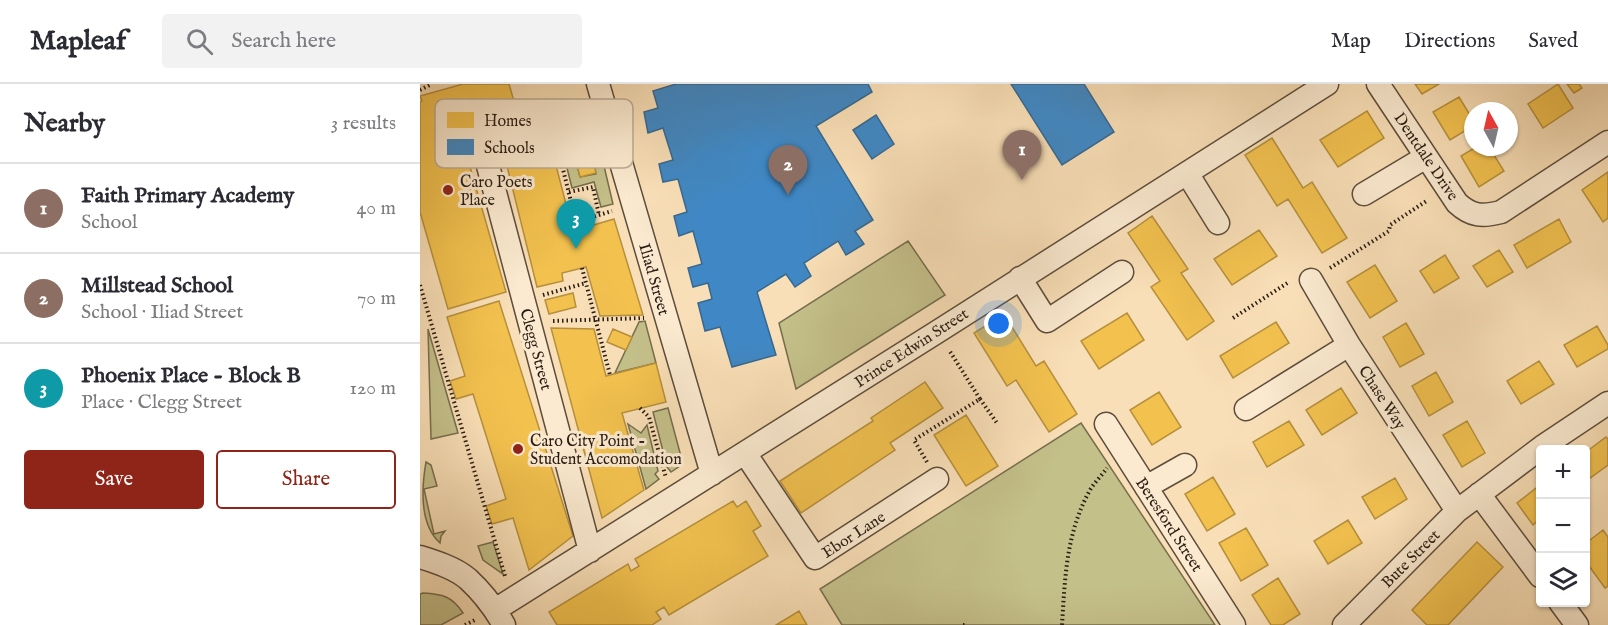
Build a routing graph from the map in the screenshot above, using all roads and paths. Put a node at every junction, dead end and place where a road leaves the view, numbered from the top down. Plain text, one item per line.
1 (432, 84) edge
2 (598, 84) edge
3 (1327, 84) edge
4 (1378, 84) edge
5 (420, 90) edge
6 (602, 99) edge
7 (1608, 142) edge
8 (1426, 157) junction
9 (489, 168) edge
10 (563, 168) edge
11 (622, 168) edge
12 (1187, 173) junction
13 (1446, 188) junction
14 (569, 192) junction
15 (1364, 194) dead end
16 (633, 205) junction
17 (599, 215) junction
18 (1218, 223) dead end
19 (582, 268) dead end
20 (1122, 272) dead end
21 (1020, 278) junction
22 (1311, 280) junction
23 (586, 283) junction
24 (420, 285) edge
25 (540, 296) dead end
26 (666, 318) junction
27 (1233, 318) dead end
28 (596, 320) junction
29 (547, 321) dead end
30 (937, 332) junction
31 (1349, 345) junction
32 (610, 375) dead end
33 (980, 399) junction
34 (1608, 403) edge
35 (640, 408) dead end
36 (1246, 409) dead end
37 (997, 423) dead end
38 (1106, 424) dead end
39 (1121, 448) junction
40 (745, 453) junction
41 (1185, 465) dead end
42 (712, 474) junction
43 (937, 479) joint
44 (1146, 488) junction
45 (1479, 494) junction
46 (672, 499) junction
47 (1457, 511) junction
48 (591, 551) junction
49 (420, 557) edge
50 (1536, 571) edge
51 (1563, 607) edge
52 (500, 617) edge
53 (1062, 625) edge
54 (1234, 625) edge
55 (1344, 625) edge
56 (1577, 625) edge

1 - 5 path
2 - 6 street, Iliad Street
3 - 12 street, Prince Edwin Street
4 - 8 street, Dentdale Drive
7 - 13 street, Dentdale Drive
8 - 13 street, Dentdale Drive
8 - 15 street
9 - 48 street, Clegg Street
10 - 14 path
11 - 16 street, Iliad Street
12 - 18 street
12 - 21 street, Prince Edwin Street
13 - 22 path
14 - 17 path
14 - 17 path
16 - 17 path
16 - 26 street, Iliad Street
19 - 23 path
20 - 21 street
21 - 30 street, Prince Edwin Street
22 - 27 path
22 - 31 street, Chase Way
23 - 25 path
23 - 28 path
24 - 52 path
26 - 28 path
26 - 42 street, Iliad Street
28 - 29 path
28 - 32 path
30 - 33 path
30 - 40 street, Prince Edwin Street
31 - 36 street
31 - 47 street, Chase Way
33 - 37 path
33 - 43 path
34 - 45 street, Bute Street
35 - 46 path
38 - 39 street, Beresford Street
39 - 44 street, Beresford Street
39 - 53 path
40 - 42 street, Prince Edwin Street
40 - 43 street, Ebor Lane
41 - 44 street
42 - 46 street, Prince Edwin Street
44 - 54 street, Beresford Street
45 - 47 street, Bute Street
45 - 50 street
46 - 48 street, Prince Edwin Street
47 - 55 street, Bute Street
48 - 52 street, Prince Edwin Street
49 - 52 street
51 - 56 street

